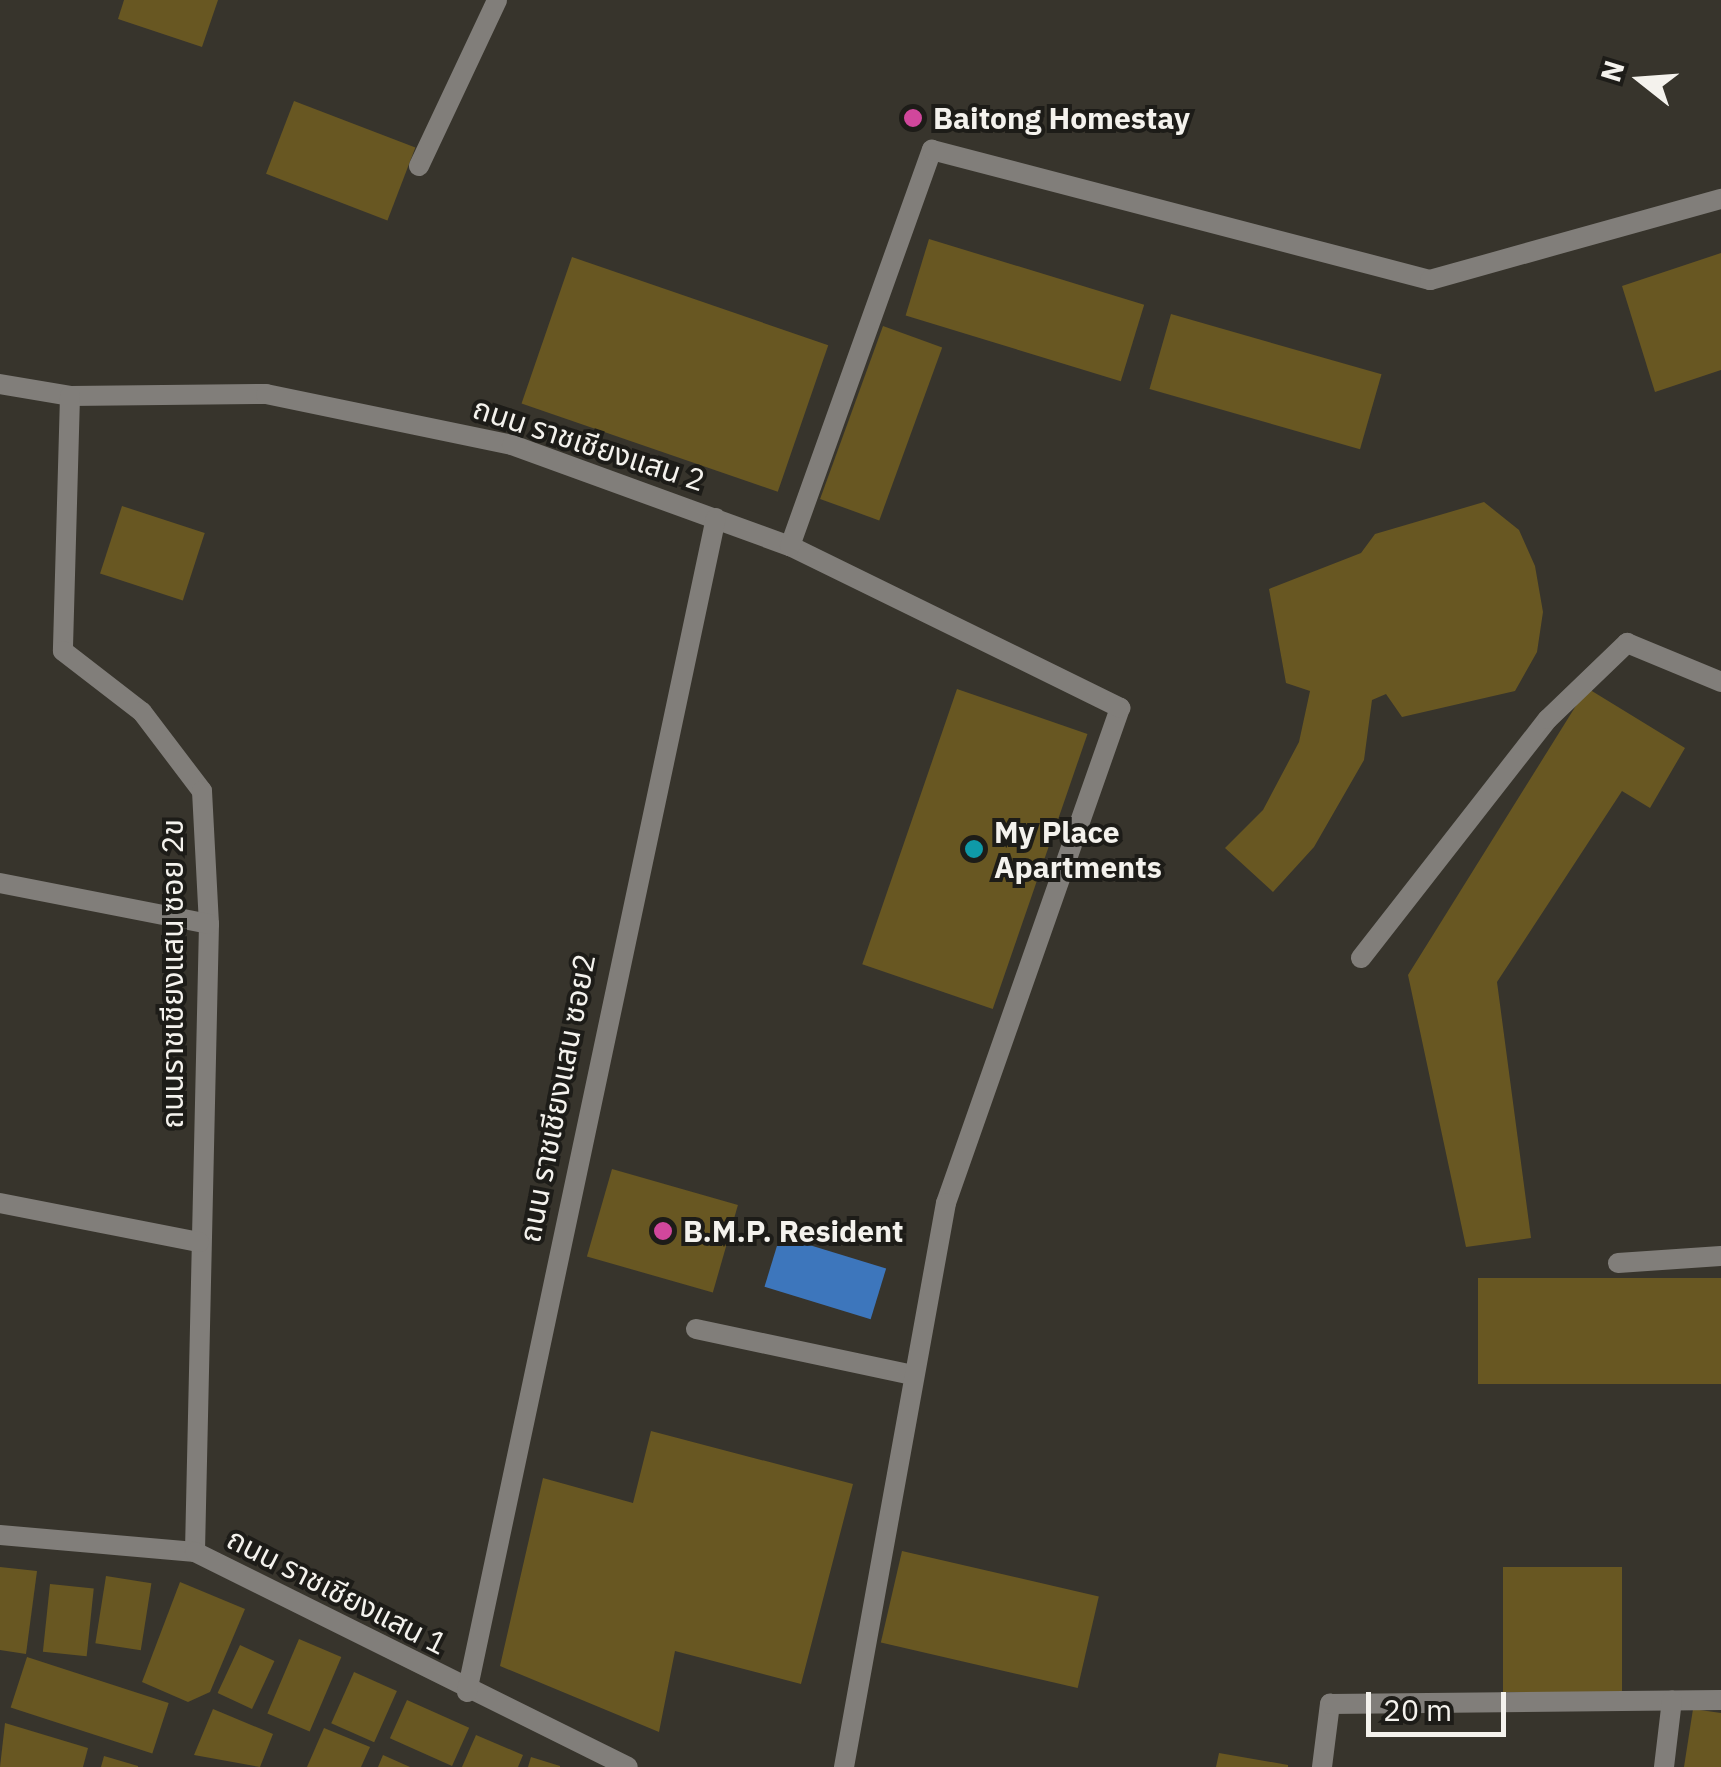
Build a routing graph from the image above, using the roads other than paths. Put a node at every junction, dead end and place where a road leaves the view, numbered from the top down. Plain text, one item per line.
1 (498, 0) edge
2 (418, 166) dead end
3 (1721, 199) edge
4 (0, 384) edge
5 (70, 396) junction
6 (716, 518) junction
7 (790, 546) junction
8 (1721, 682) edge
9 (0, 884) edge
10 (209, 924) junction
11 (1361, 958) dead end
12 (0, 1203) edge
13 (199, 1242) junction
14 (1721, 1256) edge
15 (1618, 1263) dead end
16 (696, 1329) dead end
17 (913, 1376) junction
18 (0, 1535) edge
19 (194, 1552) junction
20 (467, 1692) junction
21 (1672, 1700) junction
22 (1721, 1700) edge
23 (628, 1767) edge
24 (844, 1767) edge
25 (1322, 1767) edge
26 (1664, 1767) edge

1 - 2 street
3 - 7 street
4 - 5 street, ถนน ราชเชียงแสน 2
5 - 6 street, ถนน ราชเชียงแสน 2
5 - 10 street, ถนนราชเชียงแสน ซอย 2ข
6 - 7 street, ถนน ราชเชียงแสน 2
6 - 20 street, ถนน ราชเชียงแสน ซอย2
7 - 17 street, ถนน ราชเชียงแสน 2
8 - 11 street
9 - 10 street
10 - 13 street, ถนนราชเชียงแสน ซอย 2ข
12 - 13 street
13 - 19 street, ถนนราชเชียงแสน ซอย 2ข
14 - 15 street
16 - 17 street
17 - 24 street
18 - 19 street, ถนน ราชเชียงแสน 1
19 - 20 street, ถนน ราชเชียงแสน 1
20 - 23 street, ถนน ราชเชียงแสน 1
21 - 22 street
21 - 25 street
21 - 26 street

